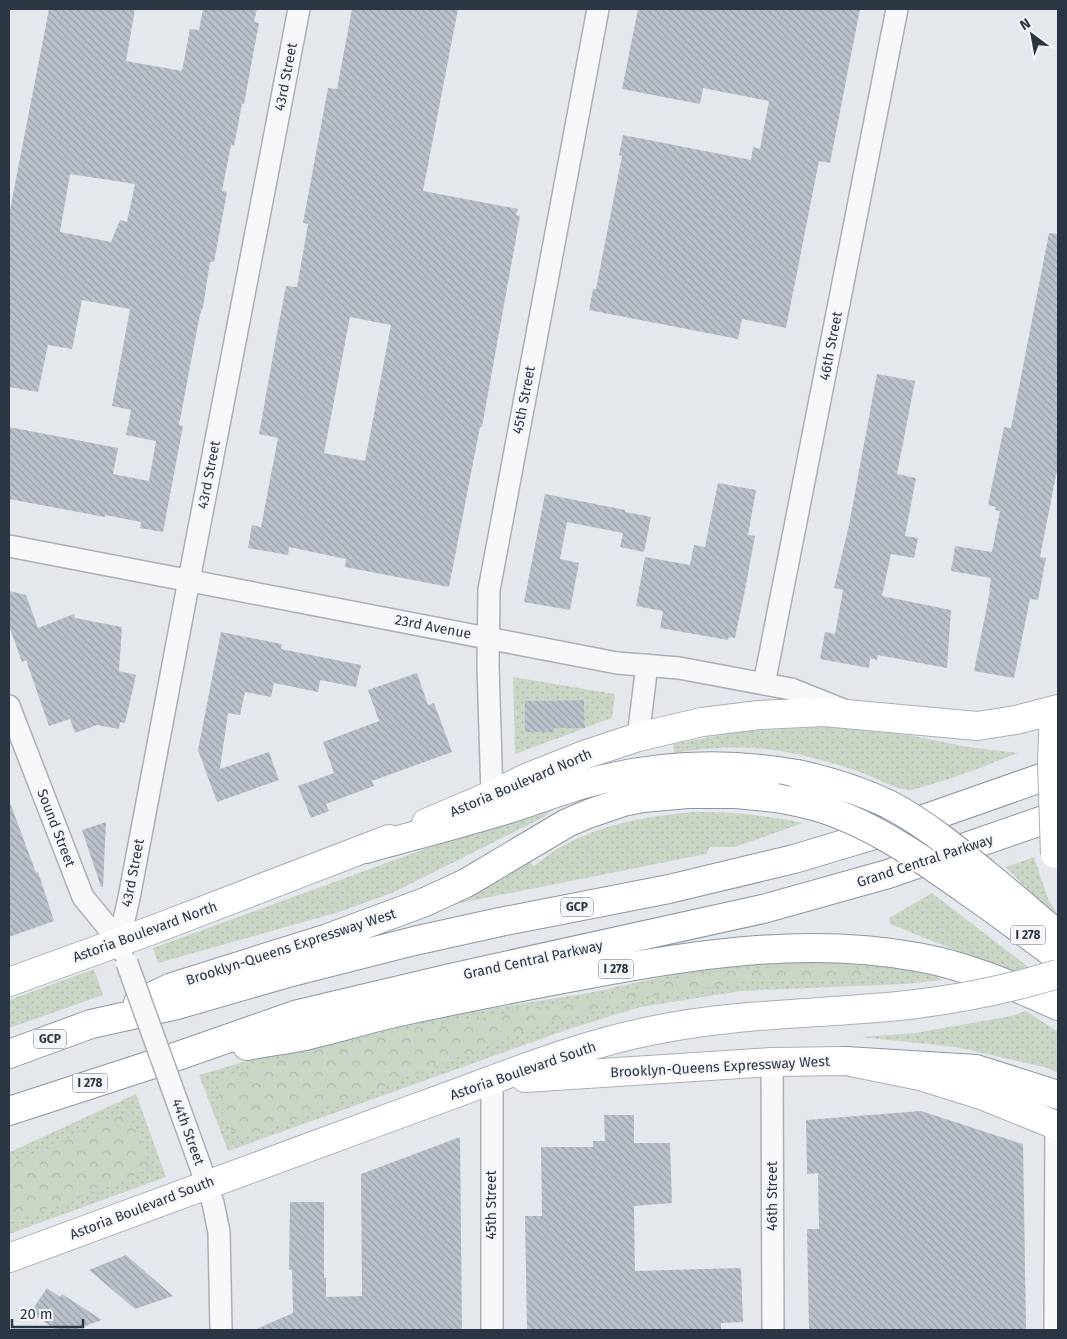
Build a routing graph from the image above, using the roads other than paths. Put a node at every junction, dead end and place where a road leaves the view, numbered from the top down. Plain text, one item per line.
1 (299, 9) edge
2 (598, 9) edge
3 (897, 9) edge
4 (9, 546) edge
5 (189, 580) junction
6 (488, 638) junction
7 (647, 665) junction
8 (764, 684) junction
9 (1057, 705) edge
10 (9, 706) edge
11 (854, 714) junction
12 (638, 737) junction
13 (1055, 767) edge
14 (492, 795) junction
15 (1058, 815) edge
16 (366, 849) junction
17 (1057, 859) edge
18 (1004, 904) junction
19 (1058, 935) edge
20 (123, 952) junction
21 (1058, 957) edge
22 (1058, 974) edge
23 (9, 982) edge
24 (1058, 1006) edge
25 (91, 1024) junction
26 (9, 1054) edge
27 (172, 1058) junction
28 (846, 1061) junction
29 (772, 1062) junction
30 (492, 1081) junction
31 (1058, 1095) edge
32 (9, 1110) edge
33 (1057, 1125) edge
34 (204, 1176) junction
35 (9, 1258) edge
36 (221, 1330) edge
37 (492, 1330) edge
38 (773, 1330) edge
39 (1055, 1330) edge

1 - 5 street, 43rd Street
2 - 6 street, 45th Street
3 - 8 street, 46th Street
4 - 5 street, 23rd Avenue
5 - 6 street, 23rd Avenue
5 - 20 street, 43rd Street
6 - 7 street, 23rd Avenue
6 - 14 street, 45th Street
7 - 8 street, 23rd Avenue
7 - 12 street
8 - 11 street, 23rd Avenue
9 - 11 main road, Astoria Boulevard North
9 - 13 main road
10 - 20 street, Sound Street
11 - 12 main road, Astoria Boulevard North
12 - 14 main road, Astoria Boulevard North
13 - 17 main road, bridge
13 - 25 main road, GCP
14 - 16 main road, Astoria Boulevard North
15 - 27 main road, Grand Central Parkway
16 - 18 main road, bridge
16 - 20 main road, Astoria Boulevard North
18 - 19 main road
18 - 21 main road, Brooklyn-Queens Expressway West / I 278
18 - 25 main road, Brooklyn-Queens Expressway West / I 278, bridge
20 - 23 main road, Astoria Boulevard North
20 - 34 street, 44th Street, bridge
22 - 30 main road, Astoria Boulevard South, bridge
24 - 27 main road, I 278
25 - 26 main road, GCP
27 - 32 main road, Grand Central Parkway / I 278
28 - 29 main road, Brooklyn-Queens Expressway West
28 - 31 main road
28 - 33 main road, Brooklyn-Queens Expressway West
29 - 30 main road, Brooklyn-Queens Expressway West
29 - 38 street, 46th Street
30 - 34 main road, Astoria Boulevard South
30 - 37 street, 45th Street
33 - 39 street
34 - 35 main road, Astoria Boulevard South
34 - 36 street, 44th Street

